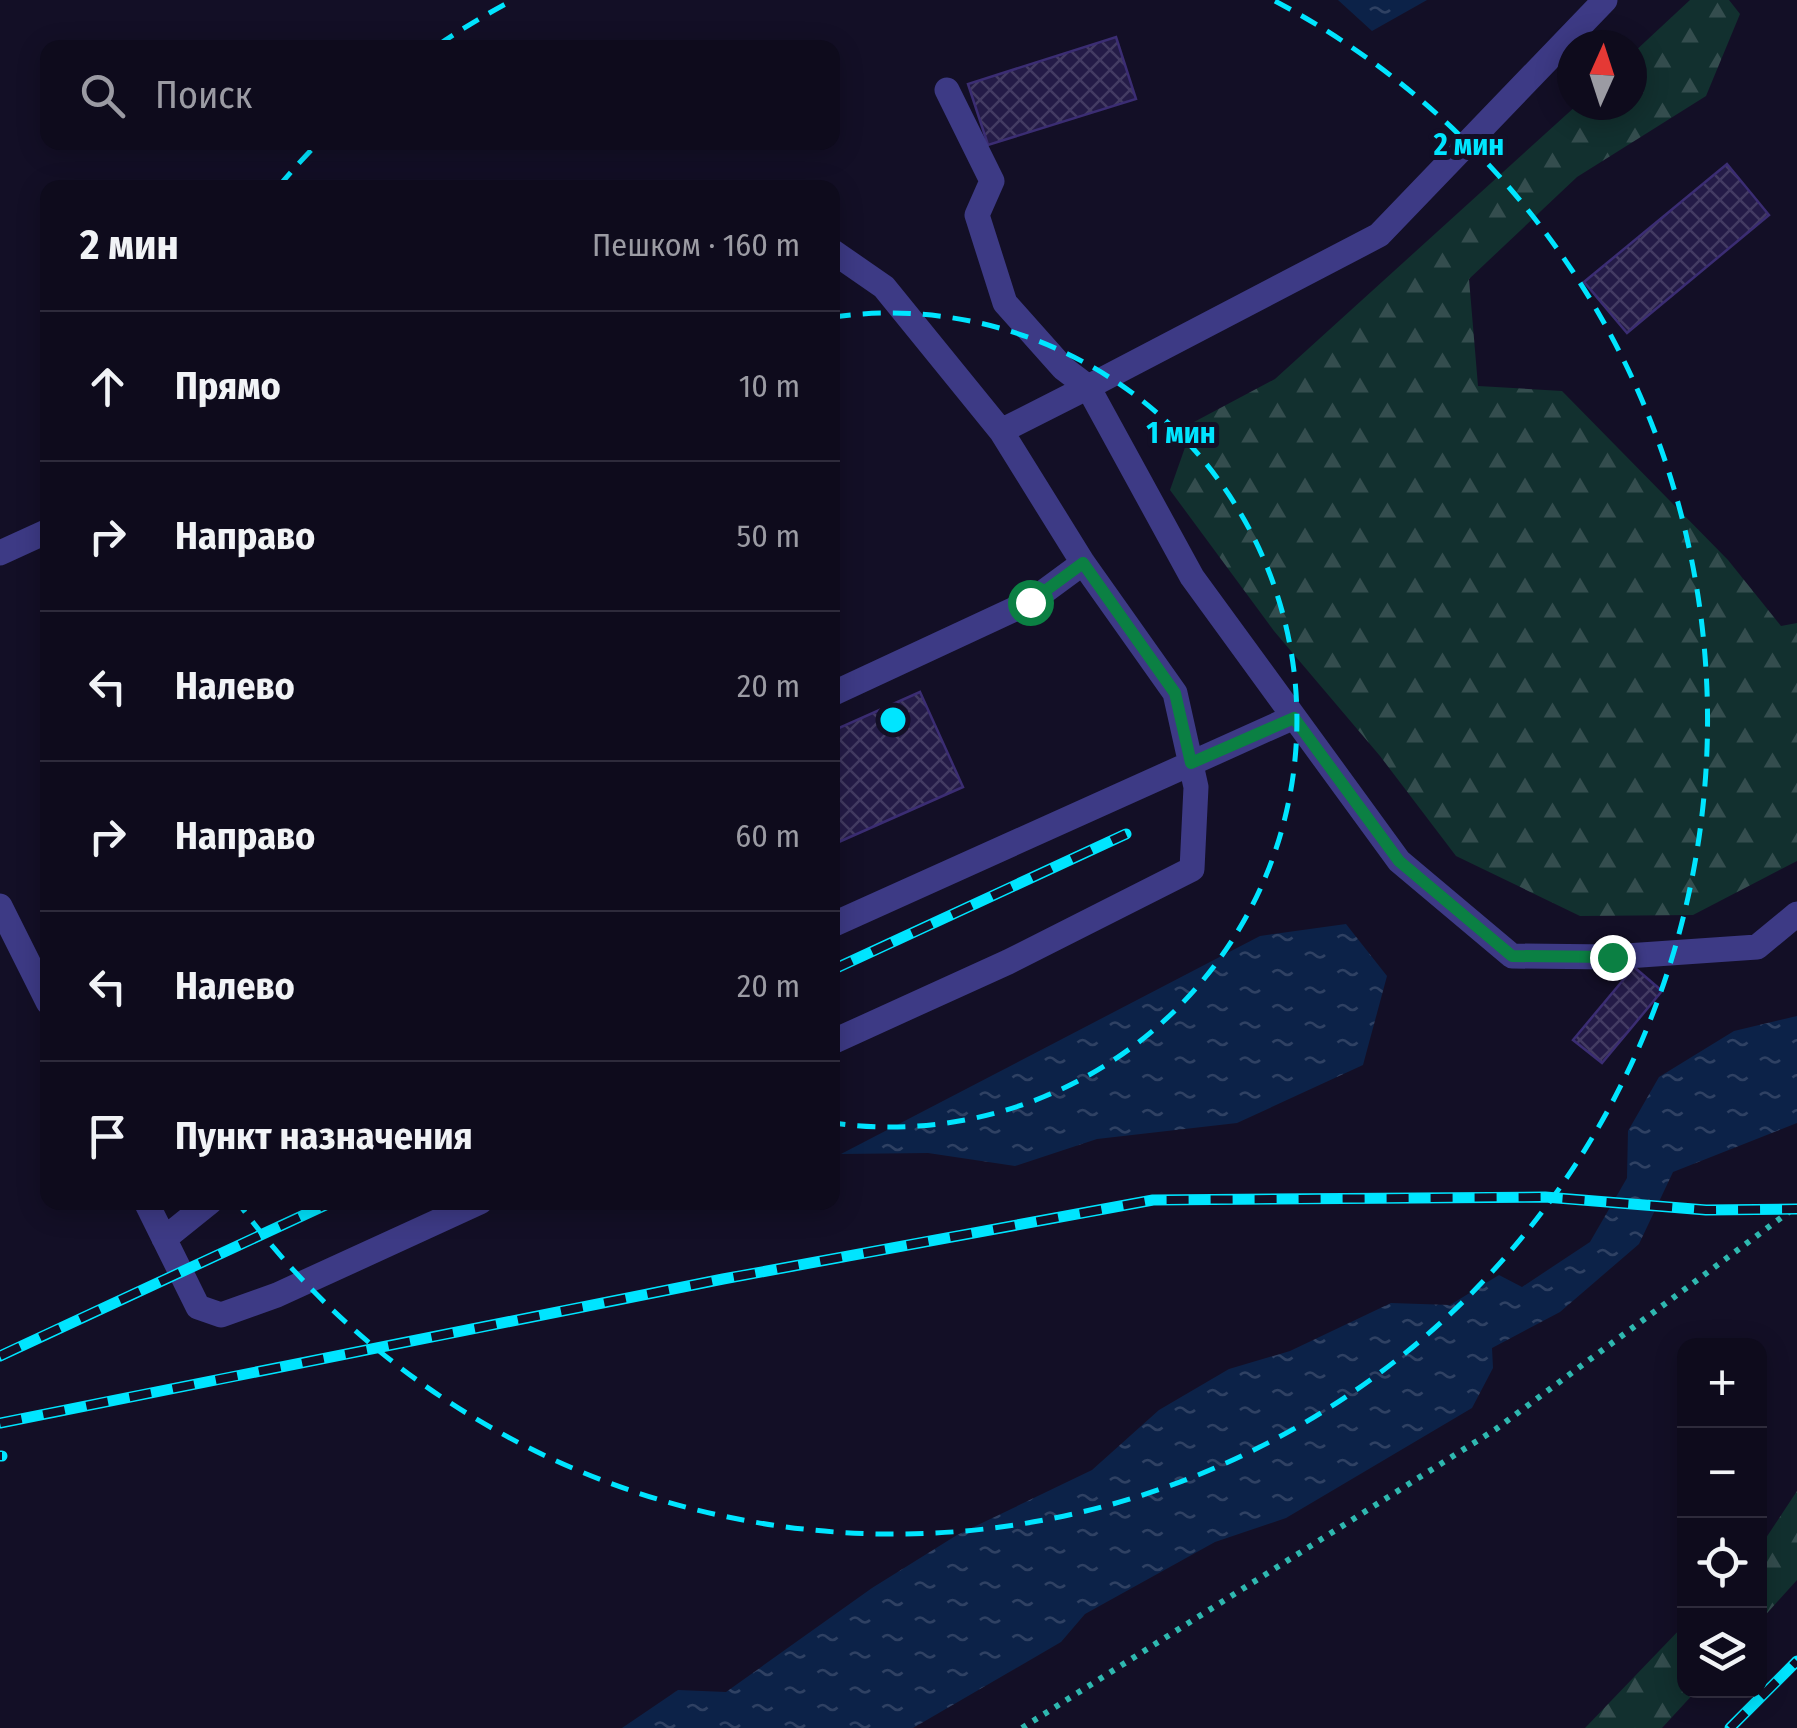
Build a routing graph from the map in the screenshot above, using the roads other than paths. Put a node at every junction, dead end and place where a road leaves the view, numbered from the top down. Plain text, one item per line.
1 (1605, 0) edge
2 (947, 90) dead end
3 (840, 257) edge
4 (1088, 387) junction
5 (1001, 431) junction
6 (40, 535) edge
7 (0, 553) edge
8 (1083, 563) junction
9 (840, 690) edge
10 (1294, 718) junction
11 (1191, 763) junction
12 (0, 906) edge
13 (1797, 914) edge
14 (840, 921) edge
15 (40, 986) edge
16 (840, 1038) edge
17 (150, 1210) edge
18 (200, 1210) edge
19 (463, 1210) edge
20 (164, 1239) junction

1 - 4 lane
2 - 4 lane
3 - 5 lane
4 - 5 lane
4 - 10 lane
5 - 8 lane
6 - 7 lane
8 - 9 lane
8 - 11 lane
10 - 11 lane
10 - 13 lane
11 - 14 lane
11 - 16 lane
12 - 15 lane
17 - 20 lane
18 - 20 lane
19 - 20 lane

